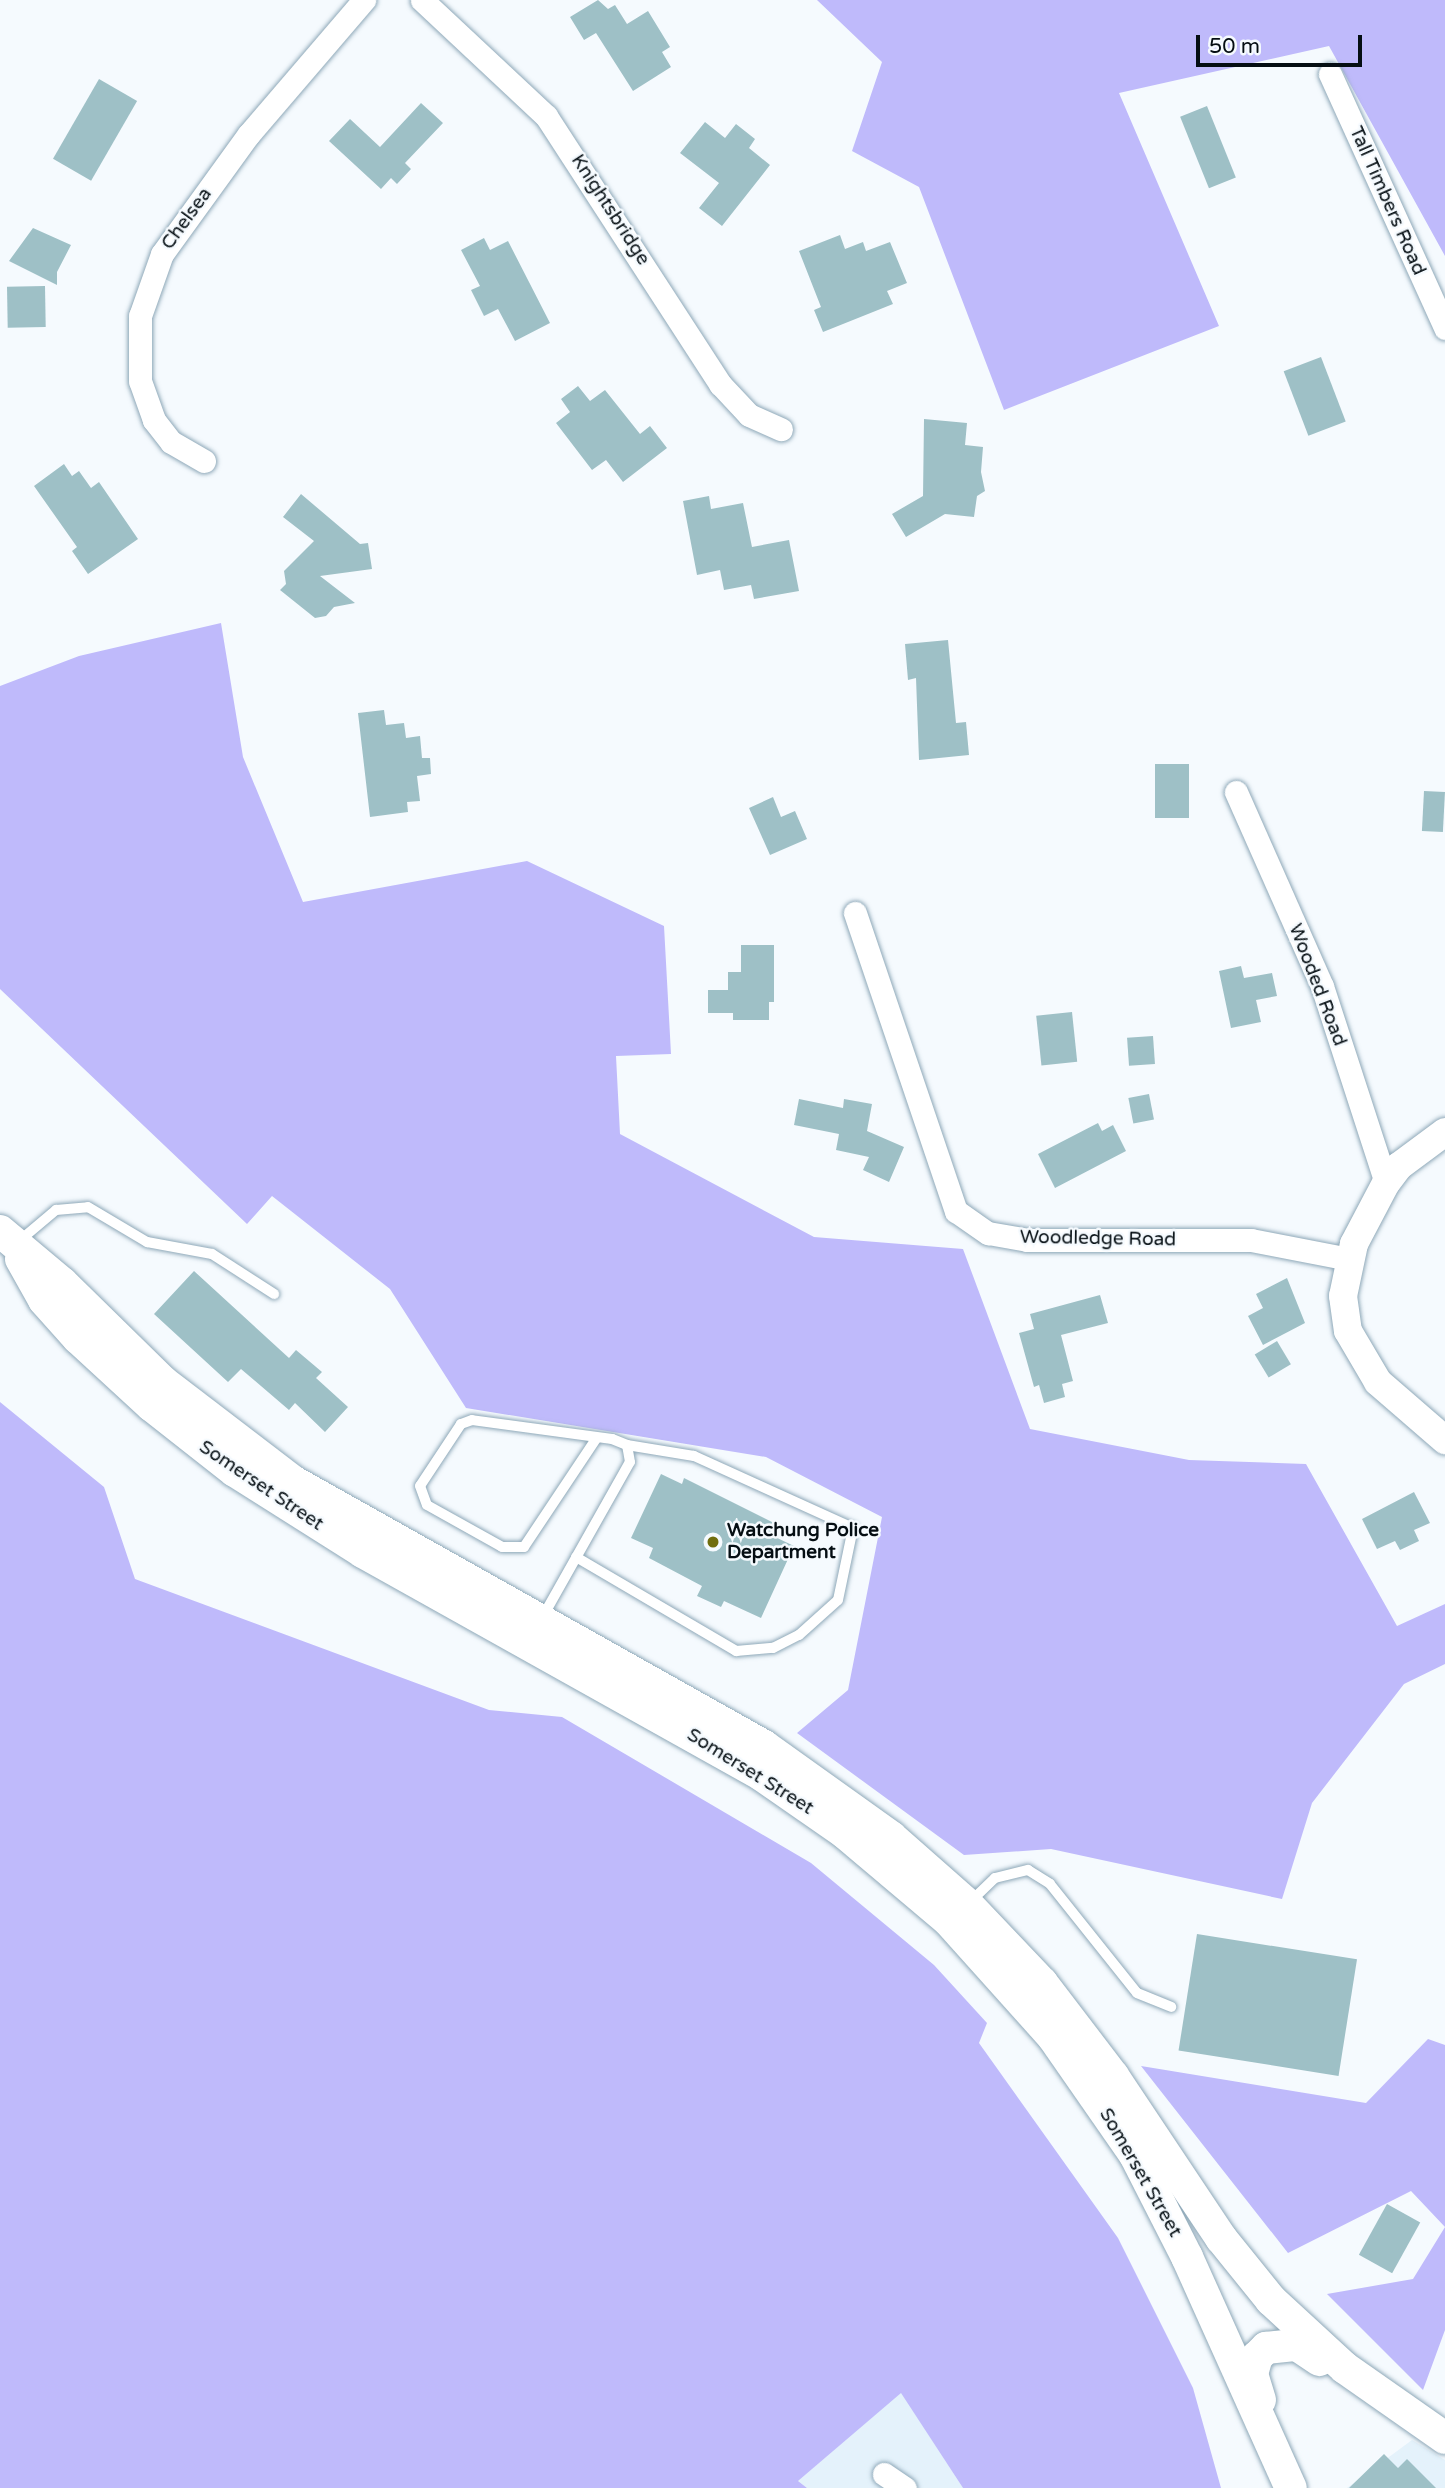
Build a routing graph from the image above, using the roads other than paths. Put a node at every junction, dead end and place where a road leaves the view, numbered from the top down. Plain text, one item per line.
1 (364, 0) edge
2 (422, 0) edge
3 (1330, 74) dead end
4 (1445, 328) edge
5 (782, 429) dead end
6 (204, 461) dead end
7 (1236, 792) dead end
8 (855, 913) dead end
9 (1445, 1132) edge
10 (1386, 1183) junction
11 (6, 1238) edge
12 (1349, 1259) junction
13 (274, 1294) dead end
14 (596, 1438) junction
15 (1445, 1440) edge
16 (627, 1445) junction
17 (576, 1557) junction
18 (534, 1632) junction
19 (958, 1913) junction
20 (1171, 2007) dead end
21 (1418, 2422) junction
22 (1445, 2438) edge
23 (884, 2474) dead end
24 (1286, 2476) edge
25 (905, 2488) edge

1 - 6 street, Chelsea
2 - 5 street, Knightsbridge
3 - 4 street, Tall Timbers Road
7 - 10 street, Wooded Road
8 - 12 street, Woodledge Road
9 - 10 street
10 - 12 street
11 - 13 lane
11 - 18 main road, Somerset Street
12 - 15 street
14 - 14 lane
14 - 16 lane
16 - 17 lane
16 - 17 lane
17 - 18 lane
18 - 19 main road, Somerset Street
19 - 20 lane
19 - 21 main road, Somerset Street
19 - 24 main road, Somerset Street
21 - 22 main road
21 - 24 main road
23 - 25 street

